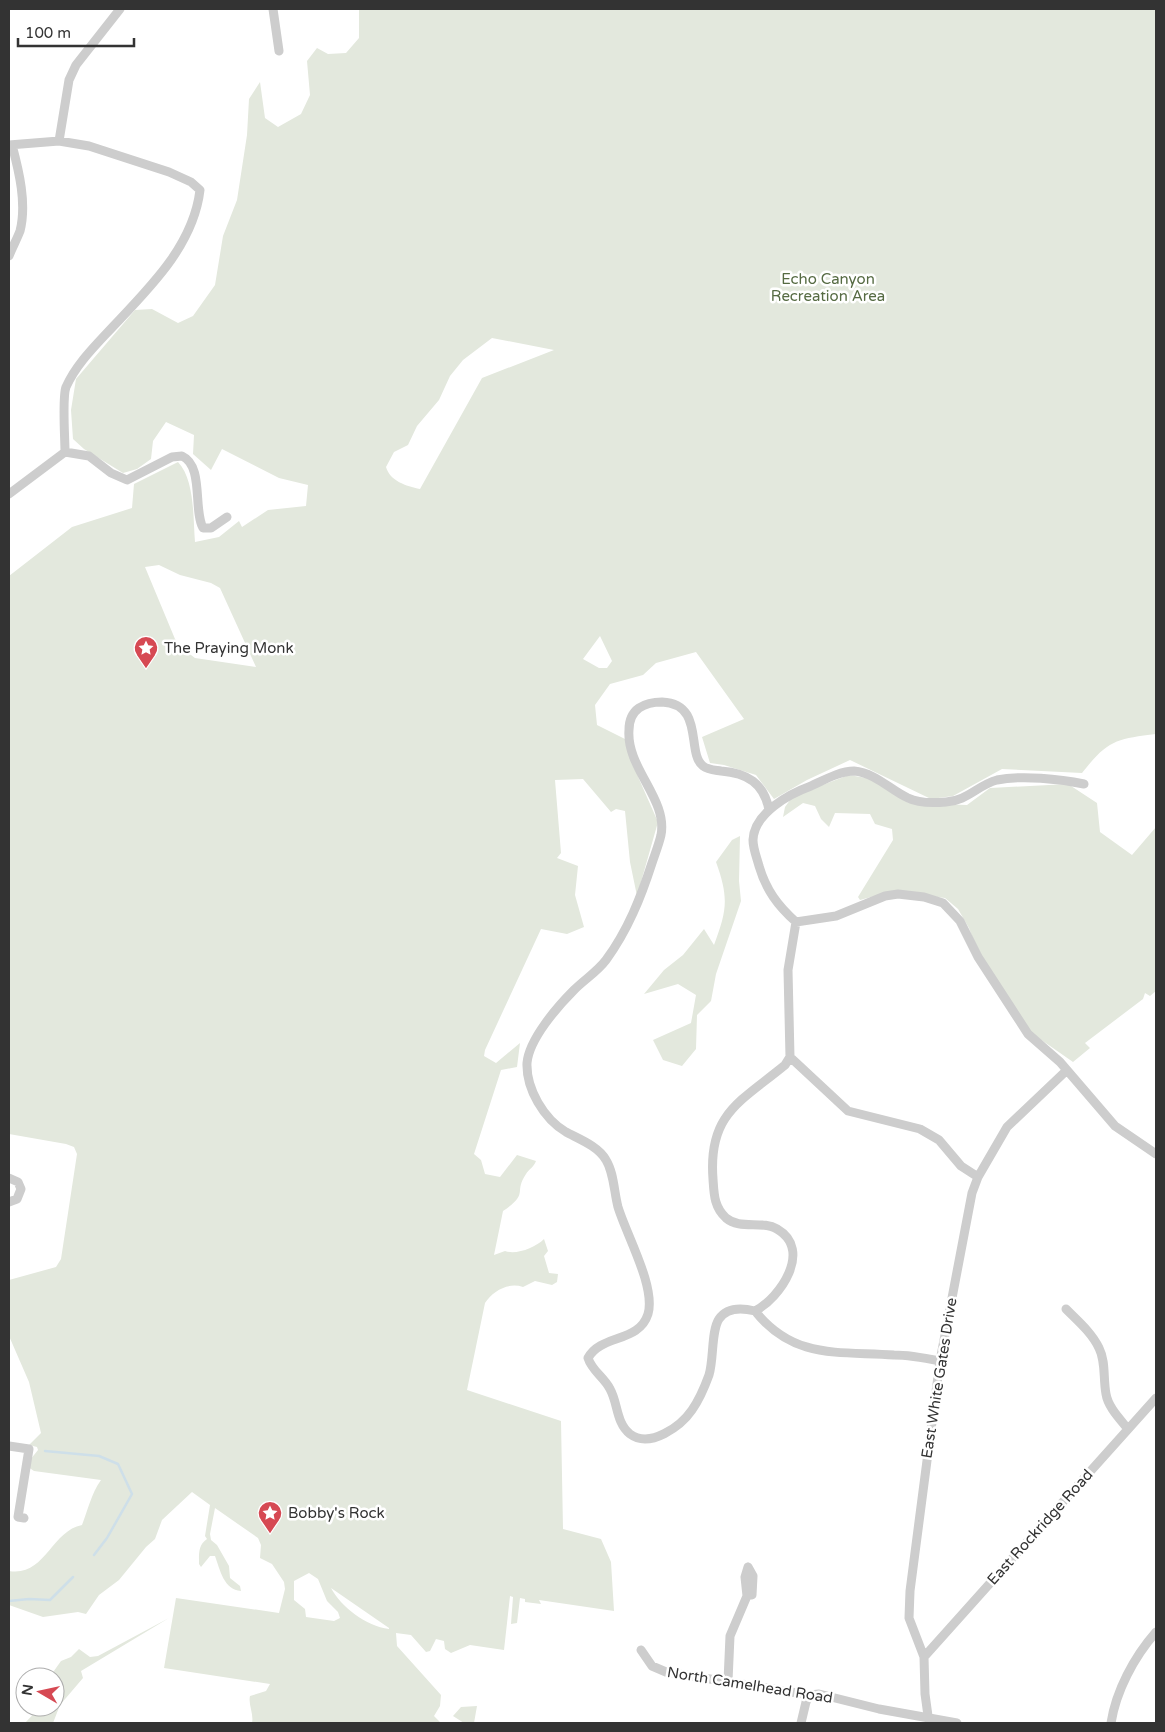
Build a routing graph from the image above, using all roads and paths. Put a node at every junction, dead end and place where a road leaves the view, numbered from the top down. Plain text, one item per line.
1 (120, 9) edge
2 (273, 9) edge
3 (279, 51) dead end
4 (59, 141) junction
5 (10, 145) edge
6 (9, 256) edge
7 (65, 452) junction
8 (9, 494) edge
9 (227, 517) dead end
10 (1084, 784) dead end
11 (769, 810) junction
12 (796, 922) junction
13 (790, 1057) junction
14 (1067, 1070) junction
15 (1156, 1154) edge
16 (978, 1177) junction
17 (9, 1178) edge
18 (9, 1202) edge
19 (1066, 1309) dead end
20 (754, 1311) junction
21 (940, 1361) junction
22 (1156, 1398) edge
23 (1128, 1429) junction
24 (9, 1446) edge
25 (24, 1518) dead end
26 (1156, 1632) edge
27 (641, 1650) dead end
28 (731, 1652) junction
29 (924, 1657) junction
30 (728, 1681) junction
31 (810, 1695) junction
32 (929, 1721) edge
33 (801, 1723) edge
34 (957, 1723) edge
35 (1110, 1723) edge

1 - 4 street
2 - 3 street
4 - 5 street
4 - 7 street
5 - 6 street
7 - 8 street
7 - 9 street
10 - 11 street
11 - 12 street
11 - 20 street
12 - 13 street
12 - 14 street
13 - 16 street
13 - 20 street
14 - 15 street
14 - 16 street, East White Gates Drive
16 - 21 street, East White Gates Drive
17 - 18 street
19 - 23 street
20 - 21 street
21 - 29 street, East White Gates Drive
22 - 23 street, East Rockridge Road
23 - 29 street, East Rockridge Road
24 - 25 street
26 - 35 street
27 - 30 street, North Camelhead Road
28 - 28 street
28 - 30 street
29 - 32 street, East White Gates Drive
30 - 31 street, North Camelhead Road
31 - 32 street, North Camelhead Road
31 - 33 street
32 - 34 street, North Camelhead Road

